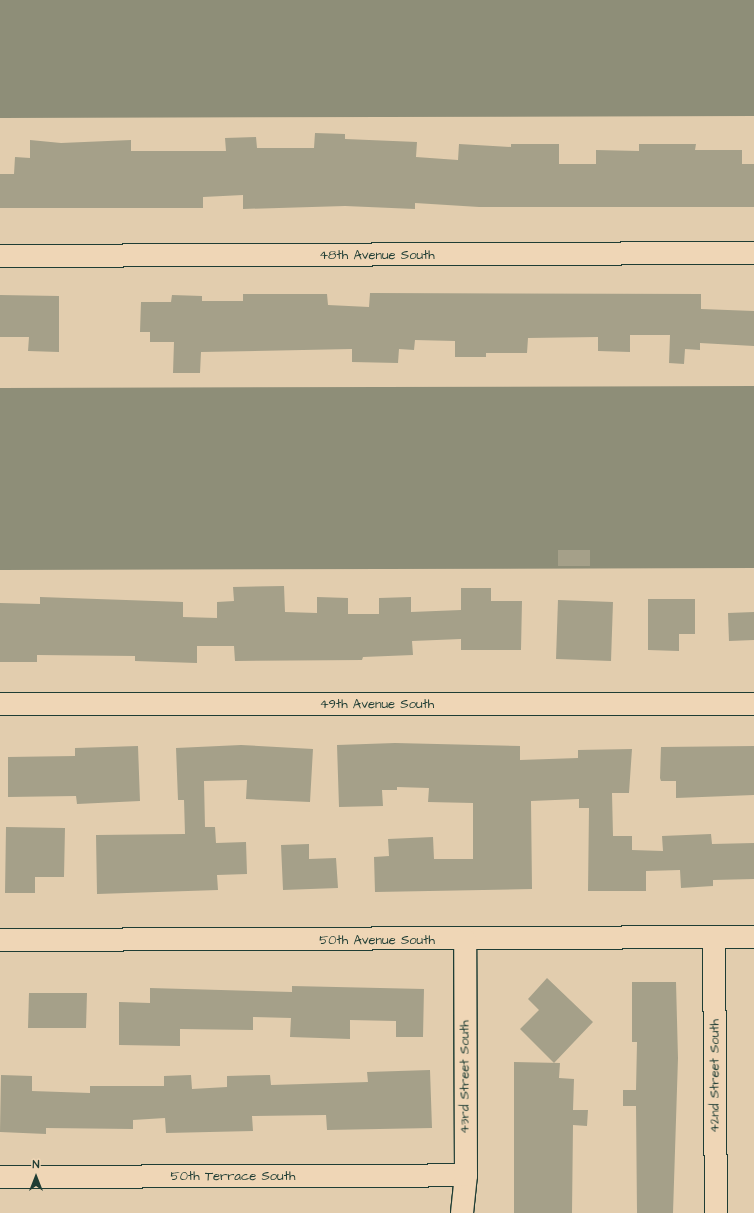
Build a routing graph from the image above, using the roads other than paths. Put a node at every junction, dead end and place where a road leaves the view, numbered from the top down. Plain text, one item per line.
1 (754, 253) edge
2 (0, 256) edge
3 (0, 704) edge
4 (754, 704) edge
5 (754, 937) edge
6 (714, 938) junction
7 (0, 940) edge
8 (465, 940) junction
9 (466, 1175) junction
10 (0, 1177) edge
11 (462, 1213) edge
12 (716, 1213) edge

1 - 2 street, 48th Avenue South
3 - 4 street, 49th Avenue South
5 - 6 street, 50th Avenue South
6 - 8 street, 50th Avenue South
6 - 12 street, 42nd Street South
7 - 8 street, 50th Avenue South
8 - 9 street, 43rd Street South
9 - 10 street, 50th Terrace South
9 - 11 street, 43rd Street South

